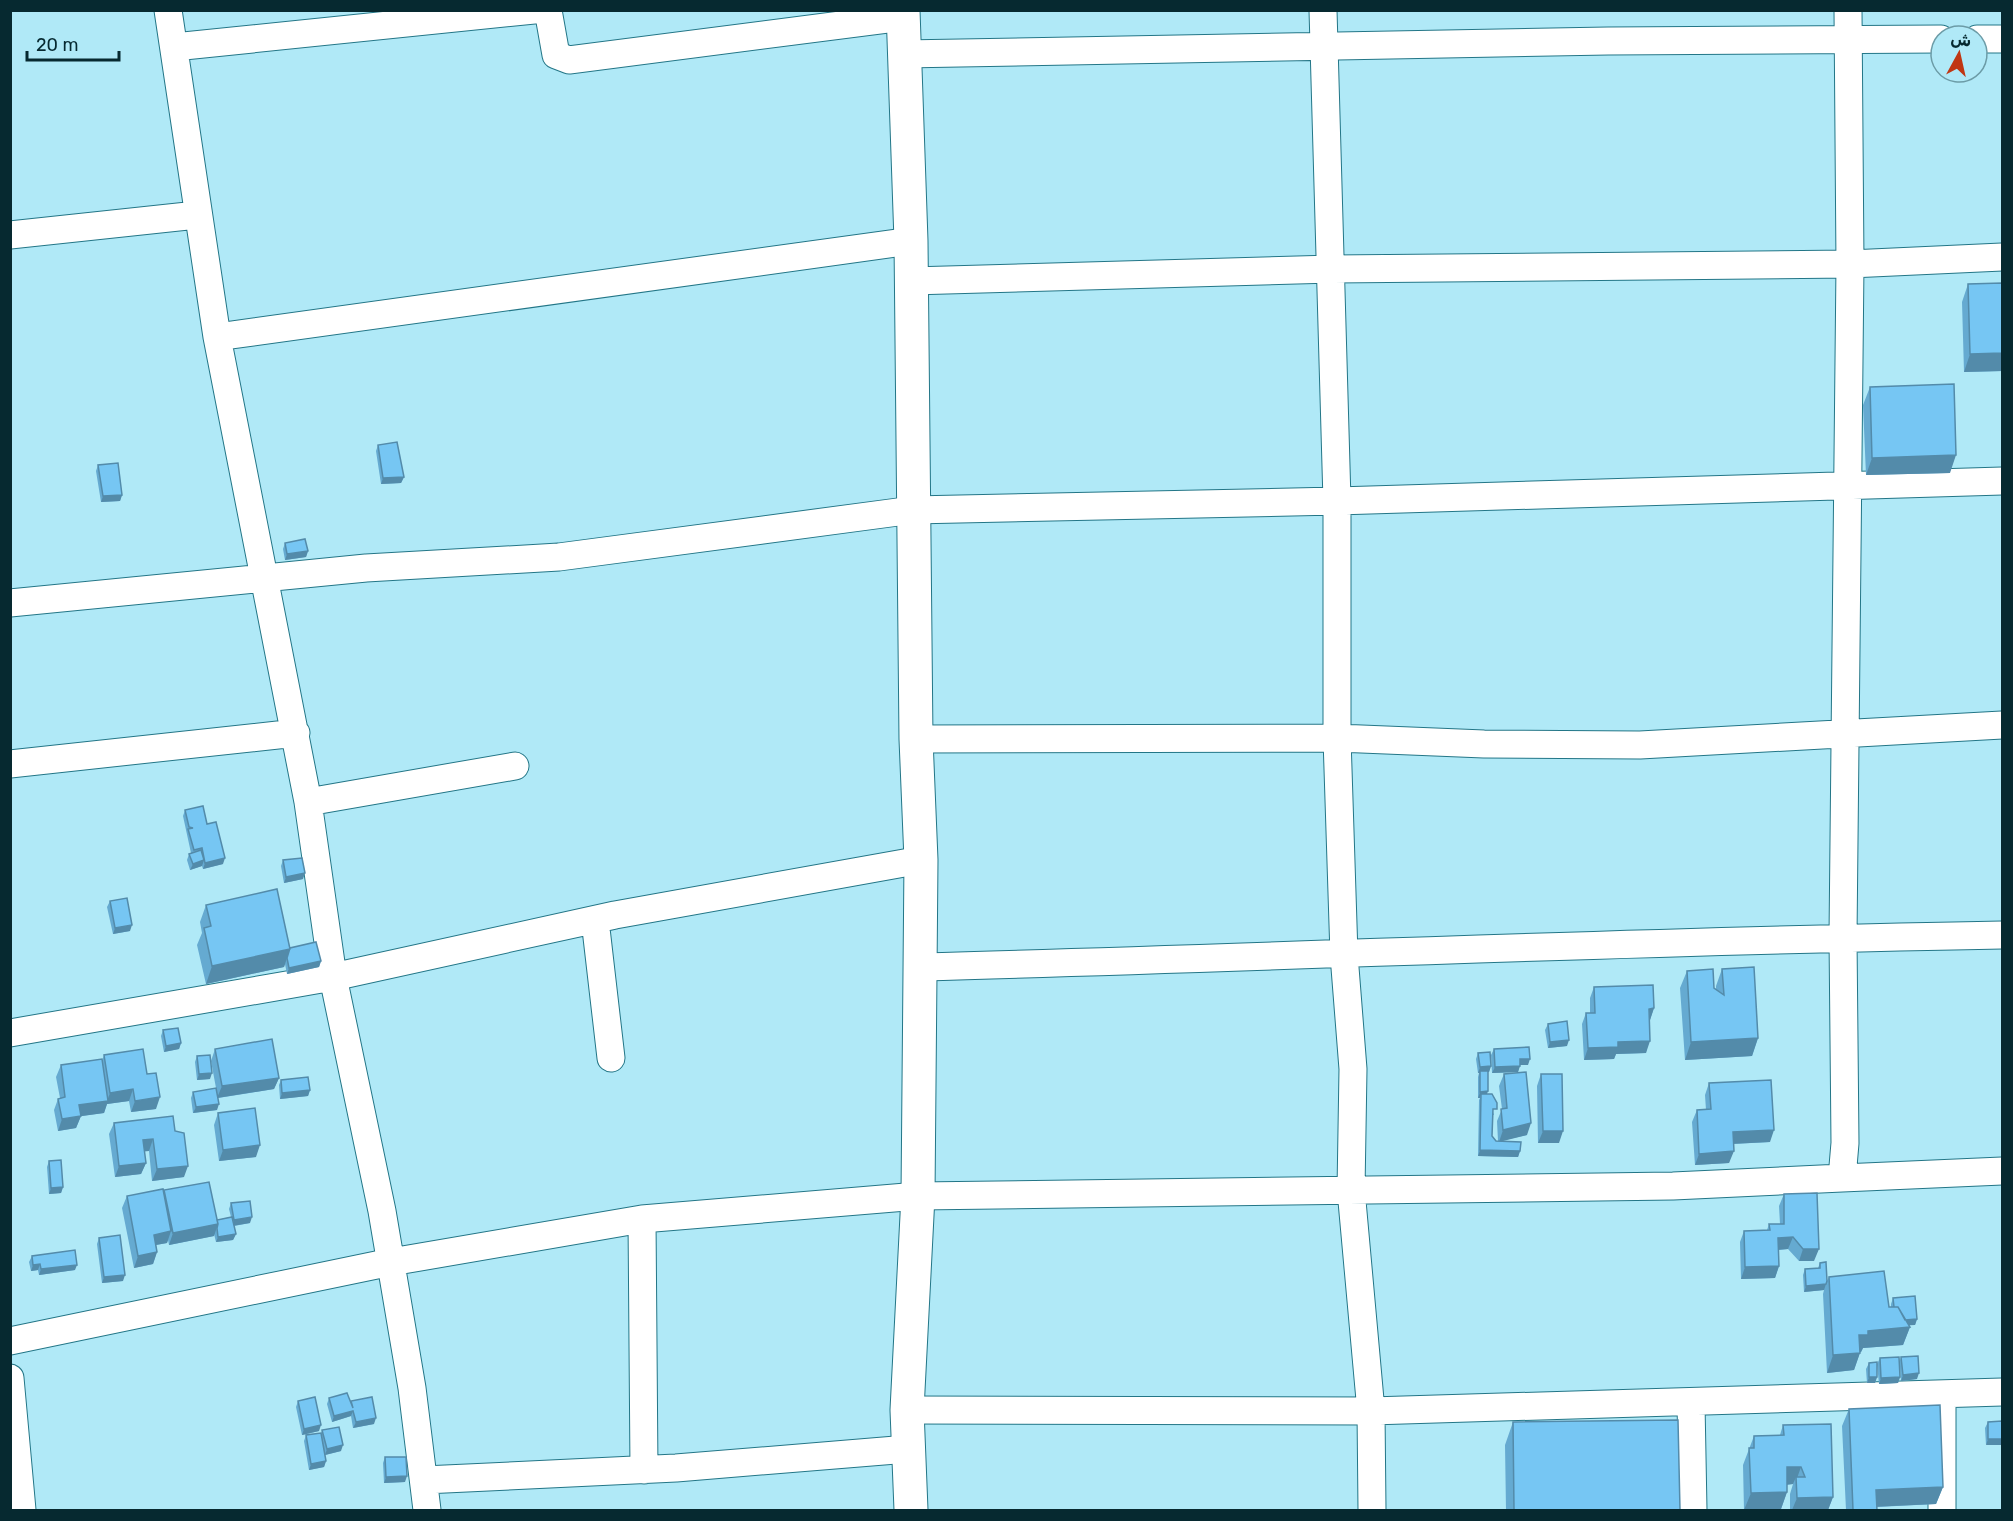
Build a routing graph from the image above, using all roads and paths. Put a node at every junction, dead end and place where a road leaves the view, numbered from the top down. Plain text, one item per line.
1 (168, 10) edge
2 (534, 10) edge
3 (548, 10) edge
4 (1323, 10) edge
5 (1848, 10) edge
6 (903, 14) edge
7 (305, 22) edge
8 (1929, 39) edge
9 (1849, 40) junction
10 (174, 47) junction
11 (1325, 47) junction
12 (903, 54) junction
13 (197, 215) junction
14 (10, 235) edge
15 (911, 242) junction
16 (2002, 257) edge
17 (1850, 264) junction
18 (1332, 269) junction
19 (911, 281) junction
20 (217, 337) junction
21 (2002, 481) edge
22 (1848, 486) junction
23 (1337, 501) junction
24 (913, 510) junction
25 (265, 580) junction
26 (10, 603) edge
27 (2002, 725) edge
28 (296, 733) junction
29 (1844, 733) junction
30 (1337, 738) junction
31 (916, 739) junction
32 (10, 764) edge
33 (515, 766) dead end
34 (308, 801) junction
35 (921, 860) junction
36 (595, 920) junction
37 (2002, 934) edge
38 (1843, 937) junction
39 (1344, 955) junction
40 (921, 968) junction
41 (333, 978) junction
42 (10, 1034) edge
43 (611, 1058) dead end
44 (2002, 1171) edge
45 (1842, 1178) junction
46 (1351, 1190) junction
47 (918, 1196) junction
48 (642, 1219) junction
49 (391, 1262) junction
50 (10, 1341) edge
51 (10, 1378) edge
52 (2002, 1392) edge
53 (1942, 1394) junction
54 (1691, 1402) junction
55 (907, 1410) junction
56 (1371, 1411) junction
57 (908, 1449) junction
58 (644, 1470) junction
59 (424, 1480) junction
60 (22, 1510) edge
61 (427, 1510) edge
62 (911, 1510) edge
63 (1372, 1510) edge
64 (1693, 1510) edge
65 (1942, 1510) edge

1 - 10 street
2 - 7 street
3 - 6 street
4 - 11 street
5 - 9 street
6 - 12 street
7 - 10 street
8 - 9 street
9 - 11 street
9 - 17 street
10 - 13 street
11 - 12 street
11 - 18 street
12 - 15 street
13 - 14 street
13 - 20 street
15 - 19 street
15 - 20 street
16 - 17 street
17 - 18 street
17 - 22 street
18 - 19 street
18 - 23 street
19 - 24 street
20 - 25 street
21 - 22 street
22 - 23 street
22 - 29 street
23 - 24 street
23 - 30 street
24 - 25 street
24 - 31 street
25 - 26 street
25 - 28 street
27 - 29 street
28 - 32 street
28 - 34 street
29 - 30 street
29 - 38 street
30 - 31 street
30 - 39 street
31 - 35 street
33 - 34 street
34 - 41 street
35 - 36 street
35 - 40 street
36 - 41 street
36 - 43 street
37 - 38 street
38 - 39 street
38 - 45 street
39 - 40 street
39 - 46 street
40 - 47 street
41 - 42 street
41 - 49 street
44 - 45 street
45 - 46 street
46 - 47 street
46 - 56 street
47 - 48 street
47 - 55 street
48 - 49 street
48 - 58 street
49 - 50 street
49 - 59 street
51 - 60 street
52 - 53 street
53 - 54 street
53 - 65 street
54 - 56 street
54 - 64 street
55 - 56 street
55 - 57 street
56 - 63 street
57 - 58 street
57 - 62 street
58 - 59 street
59 - 61 street

